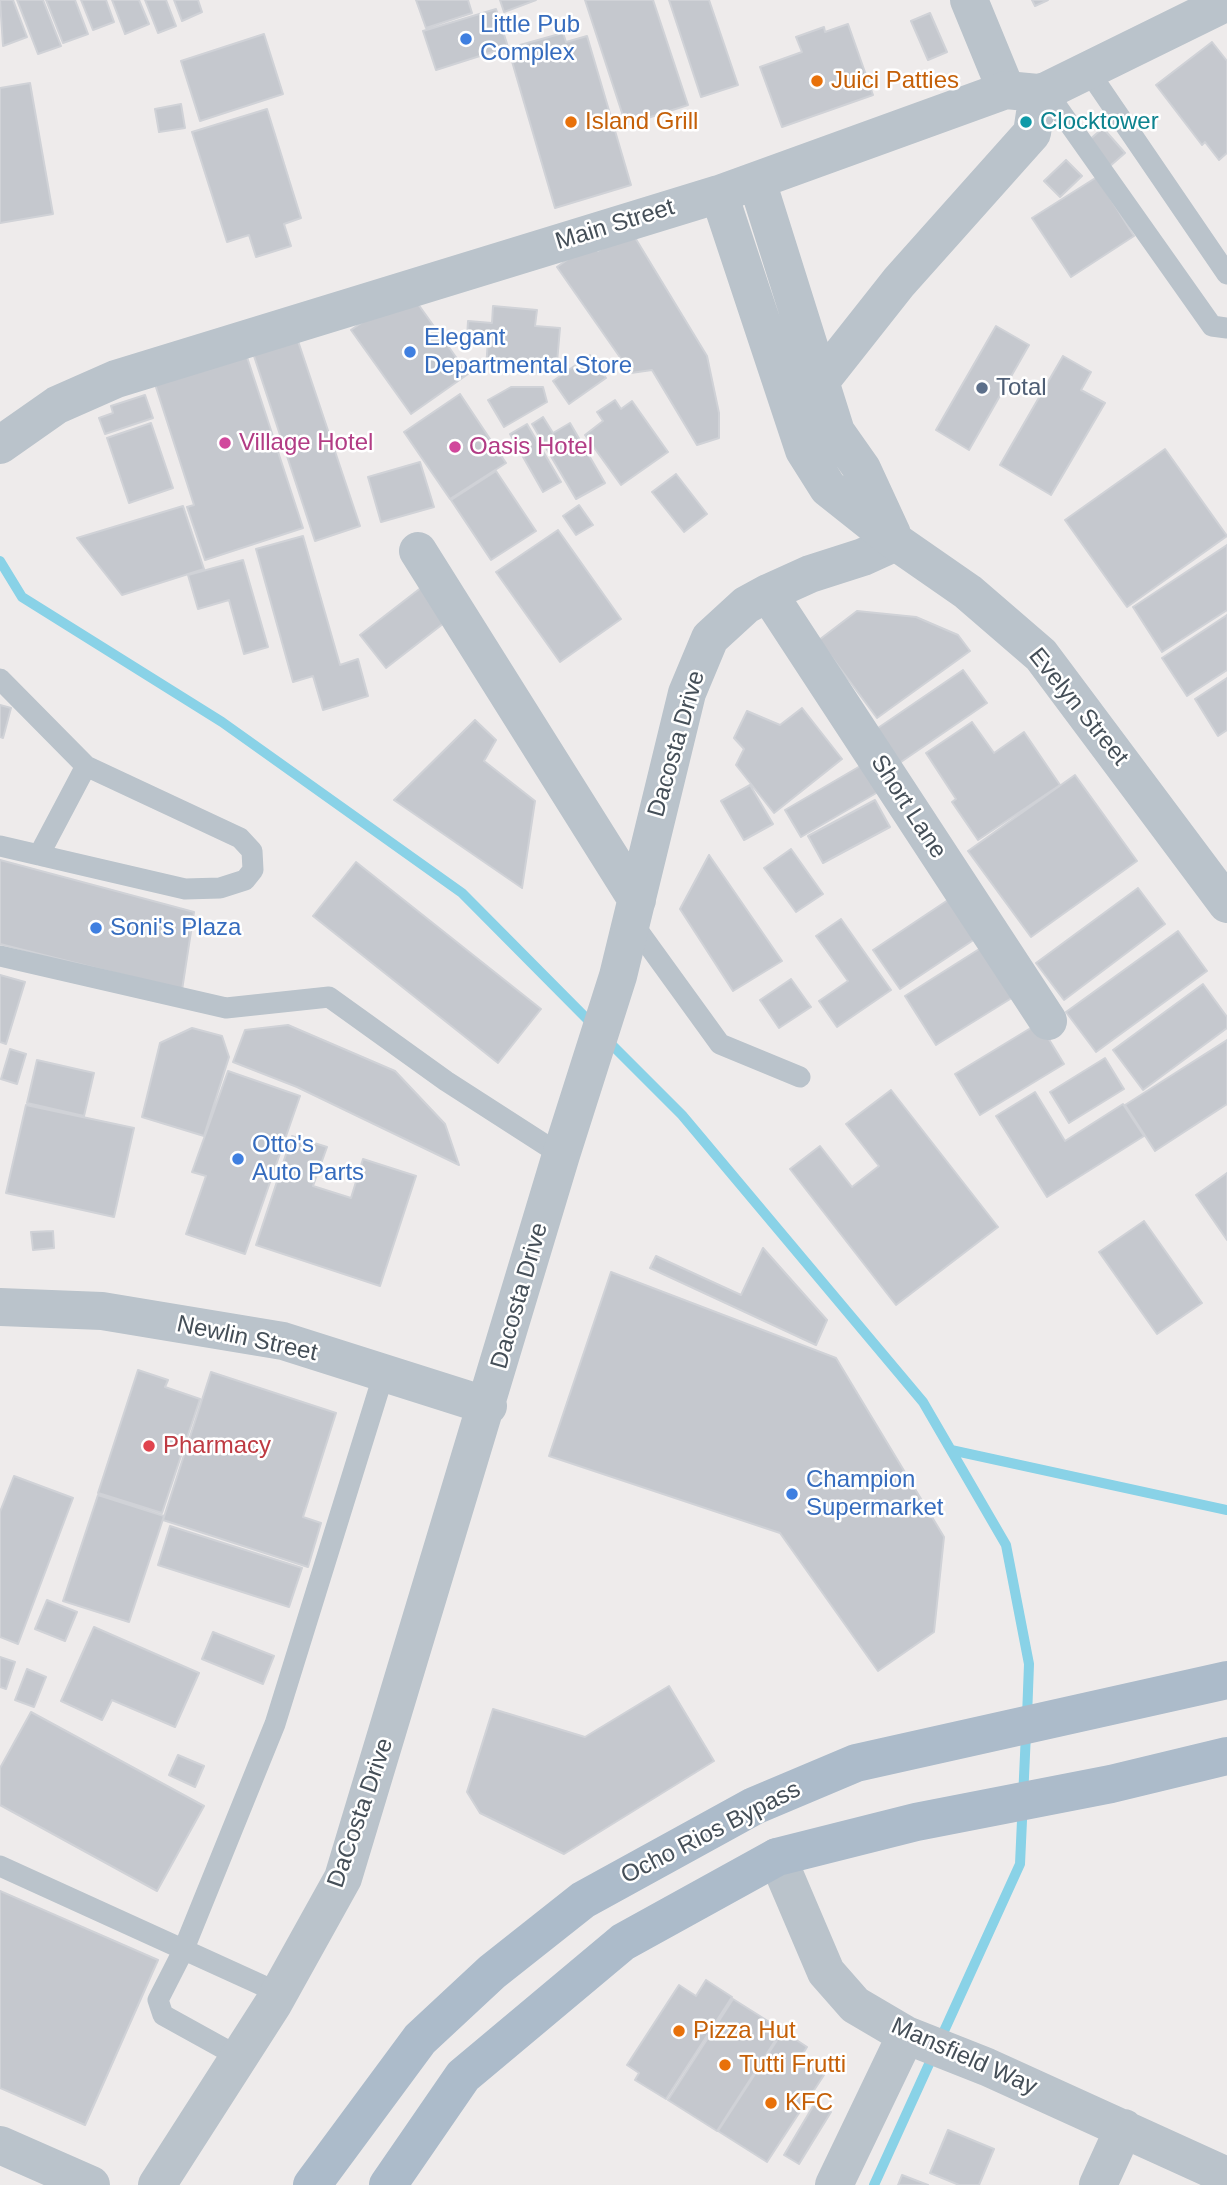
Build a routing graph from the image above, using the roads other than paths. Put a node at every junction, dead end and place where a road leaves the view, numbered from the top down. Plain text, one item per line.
1 (969, 0) edge
2 (1222, 13) edge
3 (1087, 69) junction
4 (1030, 91) junction
5 (757, 181) junction
6 (719, 194) junction
7 (1227, 274) edge
8 (1227, 328) edge
9 (820, 383) junction
10 (4, 442) edge
11 (896, 542) junction
12 (418, 551) dead end
13 (768, 593) junction
14 (0, 679) edge
15 (86, 766) junction
16 (0, 846) edge
17 (39, 855) junction
18 (1227, 904) edge
19 (634, 910) junction
20 (0, 956) edge
21 (1048, 1021) dead end
22 (800, 1077) dead end
23 (561, 1155) junction
24 (0, 1307) edge
25 (384, 1373) junction
26 (488, 1406) junction
27 (1227, 1680) edge
28 (1227, 1756) edge
29 (777, 1857) junction
30 (0, 1866) edge
31 (183, 1951) junction
32 (279, 1993) junction
33 (920, 2039) junction
34 (239, 2057) junction
35 (1124, 2128) junction
36 (0, 2145) edge
37 (1227, 2176) edge
38 (91, 2185) edge
39 (158, 2185) edge
40 (312, 2185) edge
41 (388, 2185) edge
42 (834, 2185) edge
43 (1098, 2185) edge

1 - 4 street
2 - 3 street, Main Street
3 - 4 street, Main Street
3 - 7 lane
4 - 5 street, Main Street
4 - 8 lane
4 - 9 street
5 - 6 street, Main Street
5 - 9 street
6 - 10 street, Main Street
6 - 11 street, Evelyn Street
9 - 11 street
11 - 13 street, Dacosta Drive
11 - 18 street, Evelyn Street
12 - 19 street
13 - 19 street, Dacosta Drive
13 - 21 street, Short Lane
14 - 15 lane
15 - 17 lane
15 - 17 lane
16 - 17 lane
19 - 22 lane
19 - 23 street, Dacosta Drive
20 - 23 lane
23 - 26 street, Dacosta Drive
24 - 25 street, Newlin Street
25 - 26 street, Newlin Street
25 - 31 lane
26 - 32 street, DaCosta Drive
27 - 40 main road, Ocho Rios Bypass
28 - 29 main road
29 - 33 street, Mansfield Way
29 - 41 main road
30 - 31 lane
31 - 32 lane
31 - 34 lane
32 - 34 street, DaCosta Drive
33 - 35 street, Mansfield Way
33 - 42 street
34 - 39 street, DaCosta Drive
35 - 37 street, Mansfield Way
35 - 43 street
36 - 38 street

